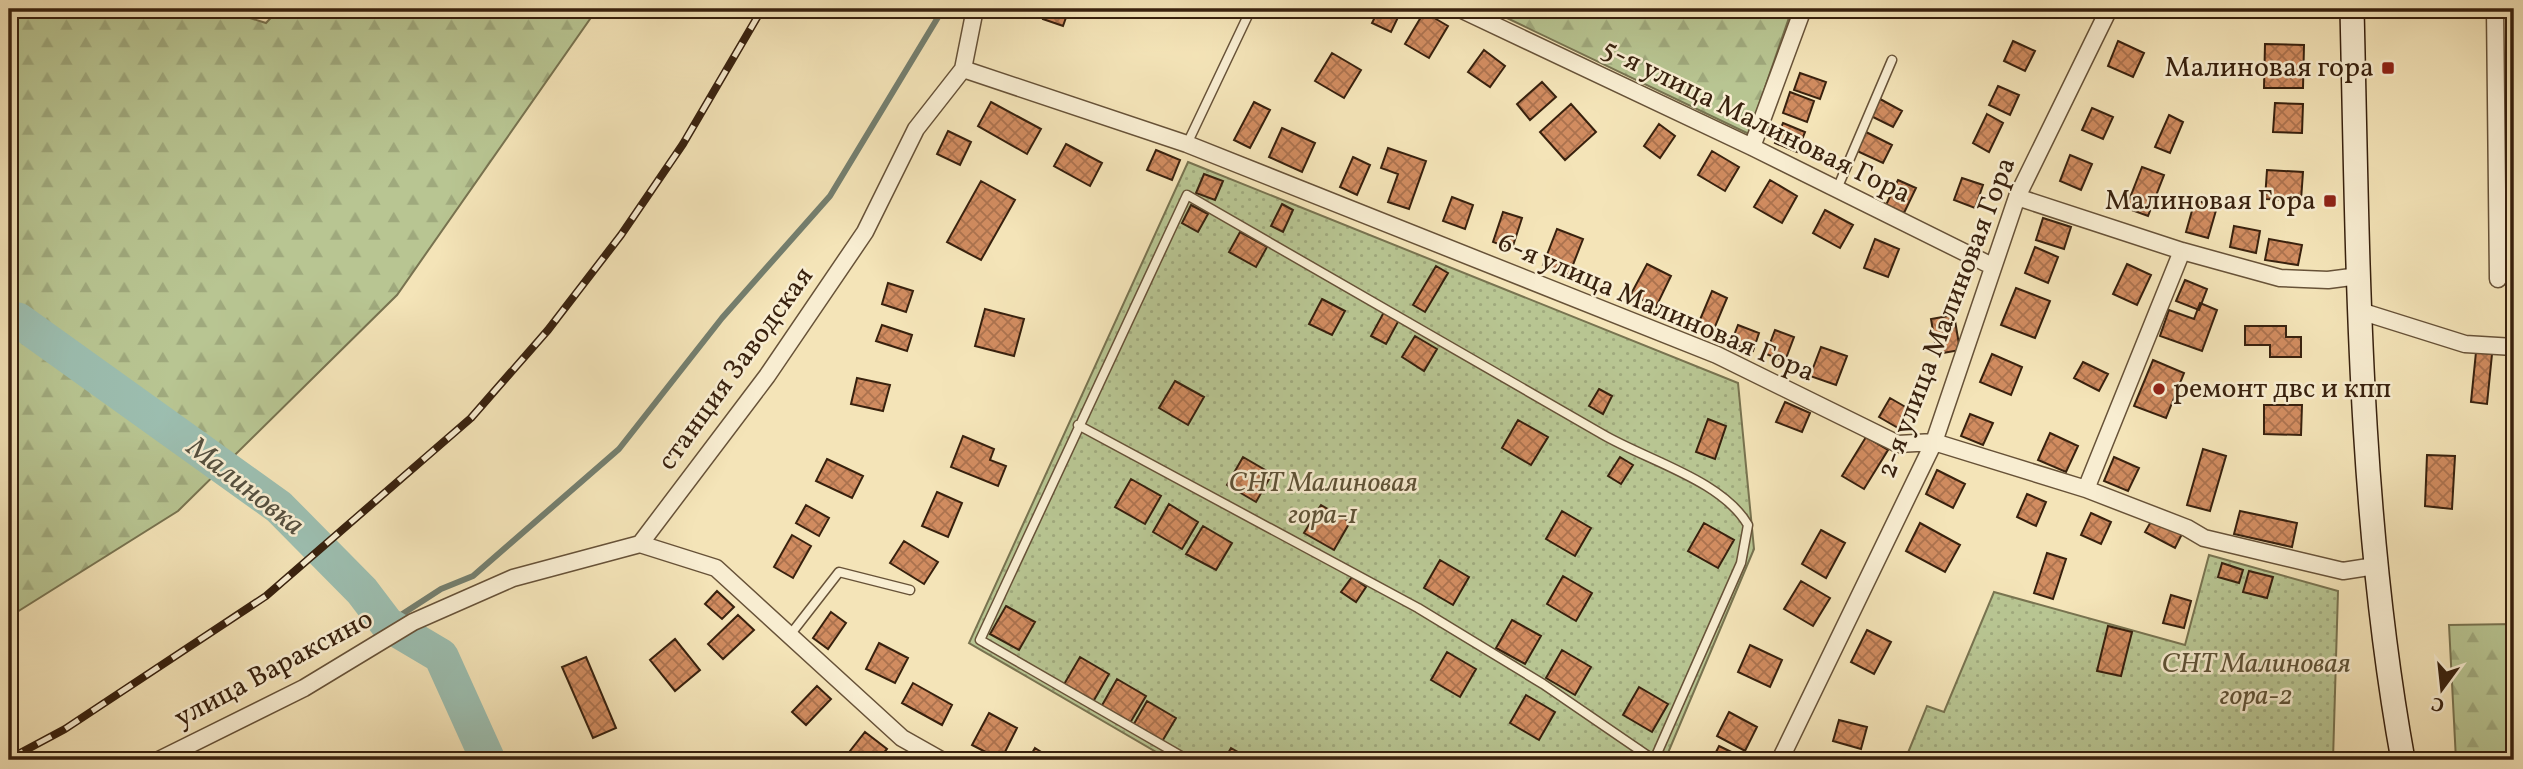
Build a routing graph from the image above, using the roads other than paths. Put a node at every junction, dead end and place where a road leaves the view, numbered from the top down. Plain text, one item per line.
1 (975, 9) edge
2 (1251, 9) edge
3 (1460, 9) edge
4 (1803, 9) edge
5 (2109, 9) edge
6 (2352, 9) edge
7 (2496, 9) edge
8 (1892, 60) dead end
9 (963, 69) junction
10 (1186, 144) junction
11 (1752, 147) junction
12 (1837, 189) junction
13 (2017, 197) junction
14 (2182, 251) junction
15 (1992, 266) junction
16 (2359, 276) junction
17 (2498, 279) dead end
18 (2360, 311) junction
19 (2514, 347) edge
20 (1078, 425) junction
21 (1934, 442) junction
22 (2086, 489) junction
23 (640, 544) junction
24 (2375, 566) junction
25 (910, 590) dead end
26 (790, 635) junction
27 (159, 760) edge
28 (941, 760) edge
29 (1188, 760) edge
30 (1656, 760) edge
31 (1780, 760) edge
32 (2403, 760) edge

1 - 9 street, станция Заводская
2 - 10 lane
3 - 11 street, 5-я улица Малиновая Гора
4 - 11 street
5 - 13 street, 2-я улица Малиновая Гора
6 - 16 main road
7 - 17 street
8 - 12 lane
9 - 10 street, 6-я улица Малиновая Гора
9 - 23 street, станция Заводская
10 - 21 street, 6-я улица Малиновая Гора
11 - 12 street, 5-я улица Малиновая Гора
12 - 15 street, 5-я улица Малиновая Гора
13 - 14 street
13 - 15 street, 2-я улица Малиновая Гора
14 - 16 street
14 - 22 street
15 - 21 street, 2-я улица Малиновая Гора
16 - 18 main road
18 - 19 street
18 - 24 main road
20 - 29 lane
20 - 30 lane
20 - 30 lane
21 - 22 street, 6-я улица Малиновая Гора
21 - 31 street, 2-я улица Малиновая Гора
22 - 24 street, 6-я улица Малиновая Гора
23 - 26 street
23 - 27 street, улица Вараксино
24 - 32 main road
25 - 26 lane
26 - 28 street

